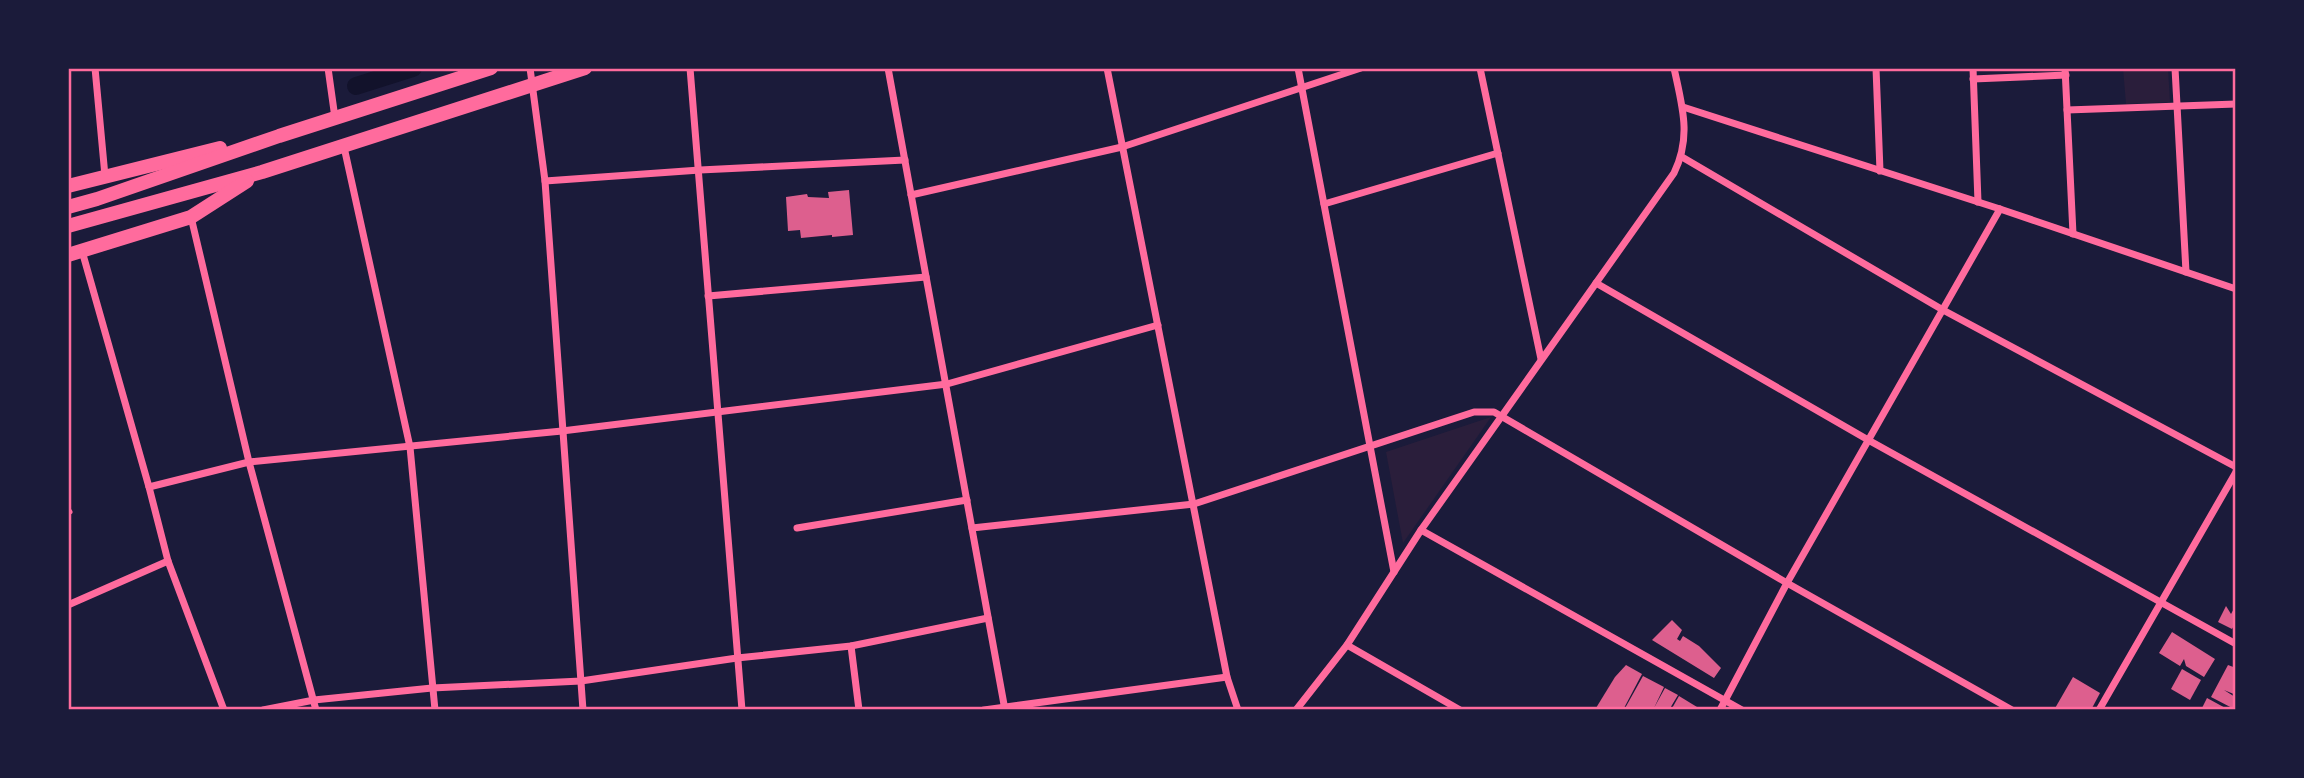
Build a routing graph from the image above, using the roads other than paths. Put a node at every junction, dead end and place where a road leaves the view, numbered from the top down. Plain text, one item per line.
1 (95, 68) edge
2 (328, 68) edge
3 (491, 68) edge
4 (530, 68) edge
5 (586, 68) edge
6 (690, 68) edge
7 (888, 68) edge
8 (1107, 68) edge
9 (1298, 68) edge
10 (1361, 68) edge
11 (1480, 68) edge
12 (1674, 68) edge
13 (1876, 68) edge
14 (1973, 68) edge
15 (2175, 68) edge
16 (2065, 71) edge
17 (1973, 79) junction
18 (533, 85) junction
19 (1301, 88) junction
20 (2236, 104) edge
21 (1683, 107) junction
22 (2177, 107) junction
23 (2067, 110) junction
24 (335, 118) junction
25 (279, 135) junction
26 (344, 147) junction
27 (1122, 147) junction
28 (1498, 153) junction
29 (1682, 157) junction
30 (905, 160) junction
31 (700, 170) junction
32 (1880, 171) junction
33 (262, 172) junction
34 (105, 176) junction
35 (545, 181) junction
36 (68, 186) edge
37 (911, 195) junction
38 (1978, 202) junction
39 (1324, 204) junction
40 (68, 206) edge
41 (2000, 209) junction
42 (191, 217) junction
43 (68, 226) edge
44 (2073, 234) junction
45 (75, 253) edge
46 (2186, 272) junction
47 (926, 277) junction
48 (1596, 283) junction
49 (2236, 289) edge
50 (708, 296) junction
51 (1943, 310) junction
52 (1158, 326) junction
53 (1541, 359) junction
54 (947, 384) junction
55 (718, 410) junction
56 (1502, 415) junction
57 (562, 430) junction
58 (1870, 441) junction
59 (1370, 444) junction
60 (410, 447) junction
61 (249, 462) junction
62 (2236, 469) edge
63 (149, 487) junction
64 (967, 500) junction
65 (1194, 504) junction
66 (797, 528) dead end
67 (972, 528) junction
68 (1421, 530) junction
69 (168, 561) junction
70 (1394, 572) junction
71 (1787, 583) junction
72 (2161, 602) junction
73 (68, 605) edge
74 (988, 618) junction
75 (2236, 644) edge
76 (1347, 645) junction
77 (851, 646) junction
78 (737, 658) junction
79 (1227, 677) junction
80 (581, 681) junction
81 (432, 688) junction
82 (313, 700) junction
83 (1726, 701) junction
84 (1004, 708) edge
85 (224, 710) edge
86 (262, 710) edge
87 (316, 710) edge
88 (435, 710) edge
89 (583, 710) edge
90 (742, 710) edge
91 (859, 710) edge
92 (984, 710) edge
93 (1238, 710) edge
94 (1296, 710) edge
95 (1460, 710) edge
96 (1720, 710) edge
97 (1742, 710) edge
98 (2012, 710) edge
99 (2099, 710) edge

1 - 34 street
2 - 24 street
3 - 24 main road
4 - 18 street
5 - 18 main road
6 - 31 street
7 - 30 street
8 - 27 street
9 - 19 street
10 - 19 street
11 - 28 street
12 - 21 street
13 - 32 street
14 - 17 street
15 - 22 street
16 - 17 street
16 - 23 street
17 - 38 street
18 - 26 main road
18 - 35 street
19 - 27 street
19 - 39 street
20 - 22 street
21 - 29 street
21 - 32 street
22 - 23 street
22 - 46 street
23 - 44 street
24 - 25 main road
25 - 34 main road
25 - 40 main road
26 - 33 main road
26 - 60 street
27 - 37 street
27 - 52 street
28 - 39 street
28 - 53 street
29 - 48 street
29 - 51 street
30 - 31 street
30 - 37 street
31 - 35 street
31 - 50 street
32 - 38 street
33 - 42 main road
33 - 43 main road
34 - 36 main road
35 - 57 street
37 - 47 street
38 - 41 street
39 - 59 street
41 - 44 street
41 - 51 street
42 - 45 main road
42 - 61 street
44 - 46 street
45 - 63 street
46 - 49 street
47 - 50 street
47 - 54 street
48 - 53 street
48 - 58 street
50 - 55 street
51 - 58 street
51 - 62 street
52 - 54 street
52 - 65 street
53 - 56 street
54 - 55 street
54 - 64 street
55 - 57 street
55 - 78 street
56 - 59 street
56 - 68 street
56 - 71 street
57 - 60 street
57 - 80 street
58 - 71 street
58 - 72 street
59 - 65 street
59 - 70 street
60 - 61 street
60 - 81 street
61 - 63 street
61 - 82 street
62 - 72 street
63 - 69 street
64 - 66 street
64 - 67 street
65 - 67 street
65 - 79 street
67 - 74 street
68 - 70 street
68 - 83 street
69 - 73 street
69 - 85 street
70 - 76 street
71 - 83 street
71 - 98 street
72 - 75 street
72 - 99 street
74 - 77 street
74 - 84 street
76 - 94 street
76 - 95 street
77 - 78 street
77 - 91 street
78 - 80 street
78 - 90 street
79 - 84 street
79 - 93 street
80 - 81 street
80 - 89 street
81 - 82 street
81 - 88 street
82 - 86 street
82 - 87 street
83 - 96 street
83 - 97 street
84 - 92 street

